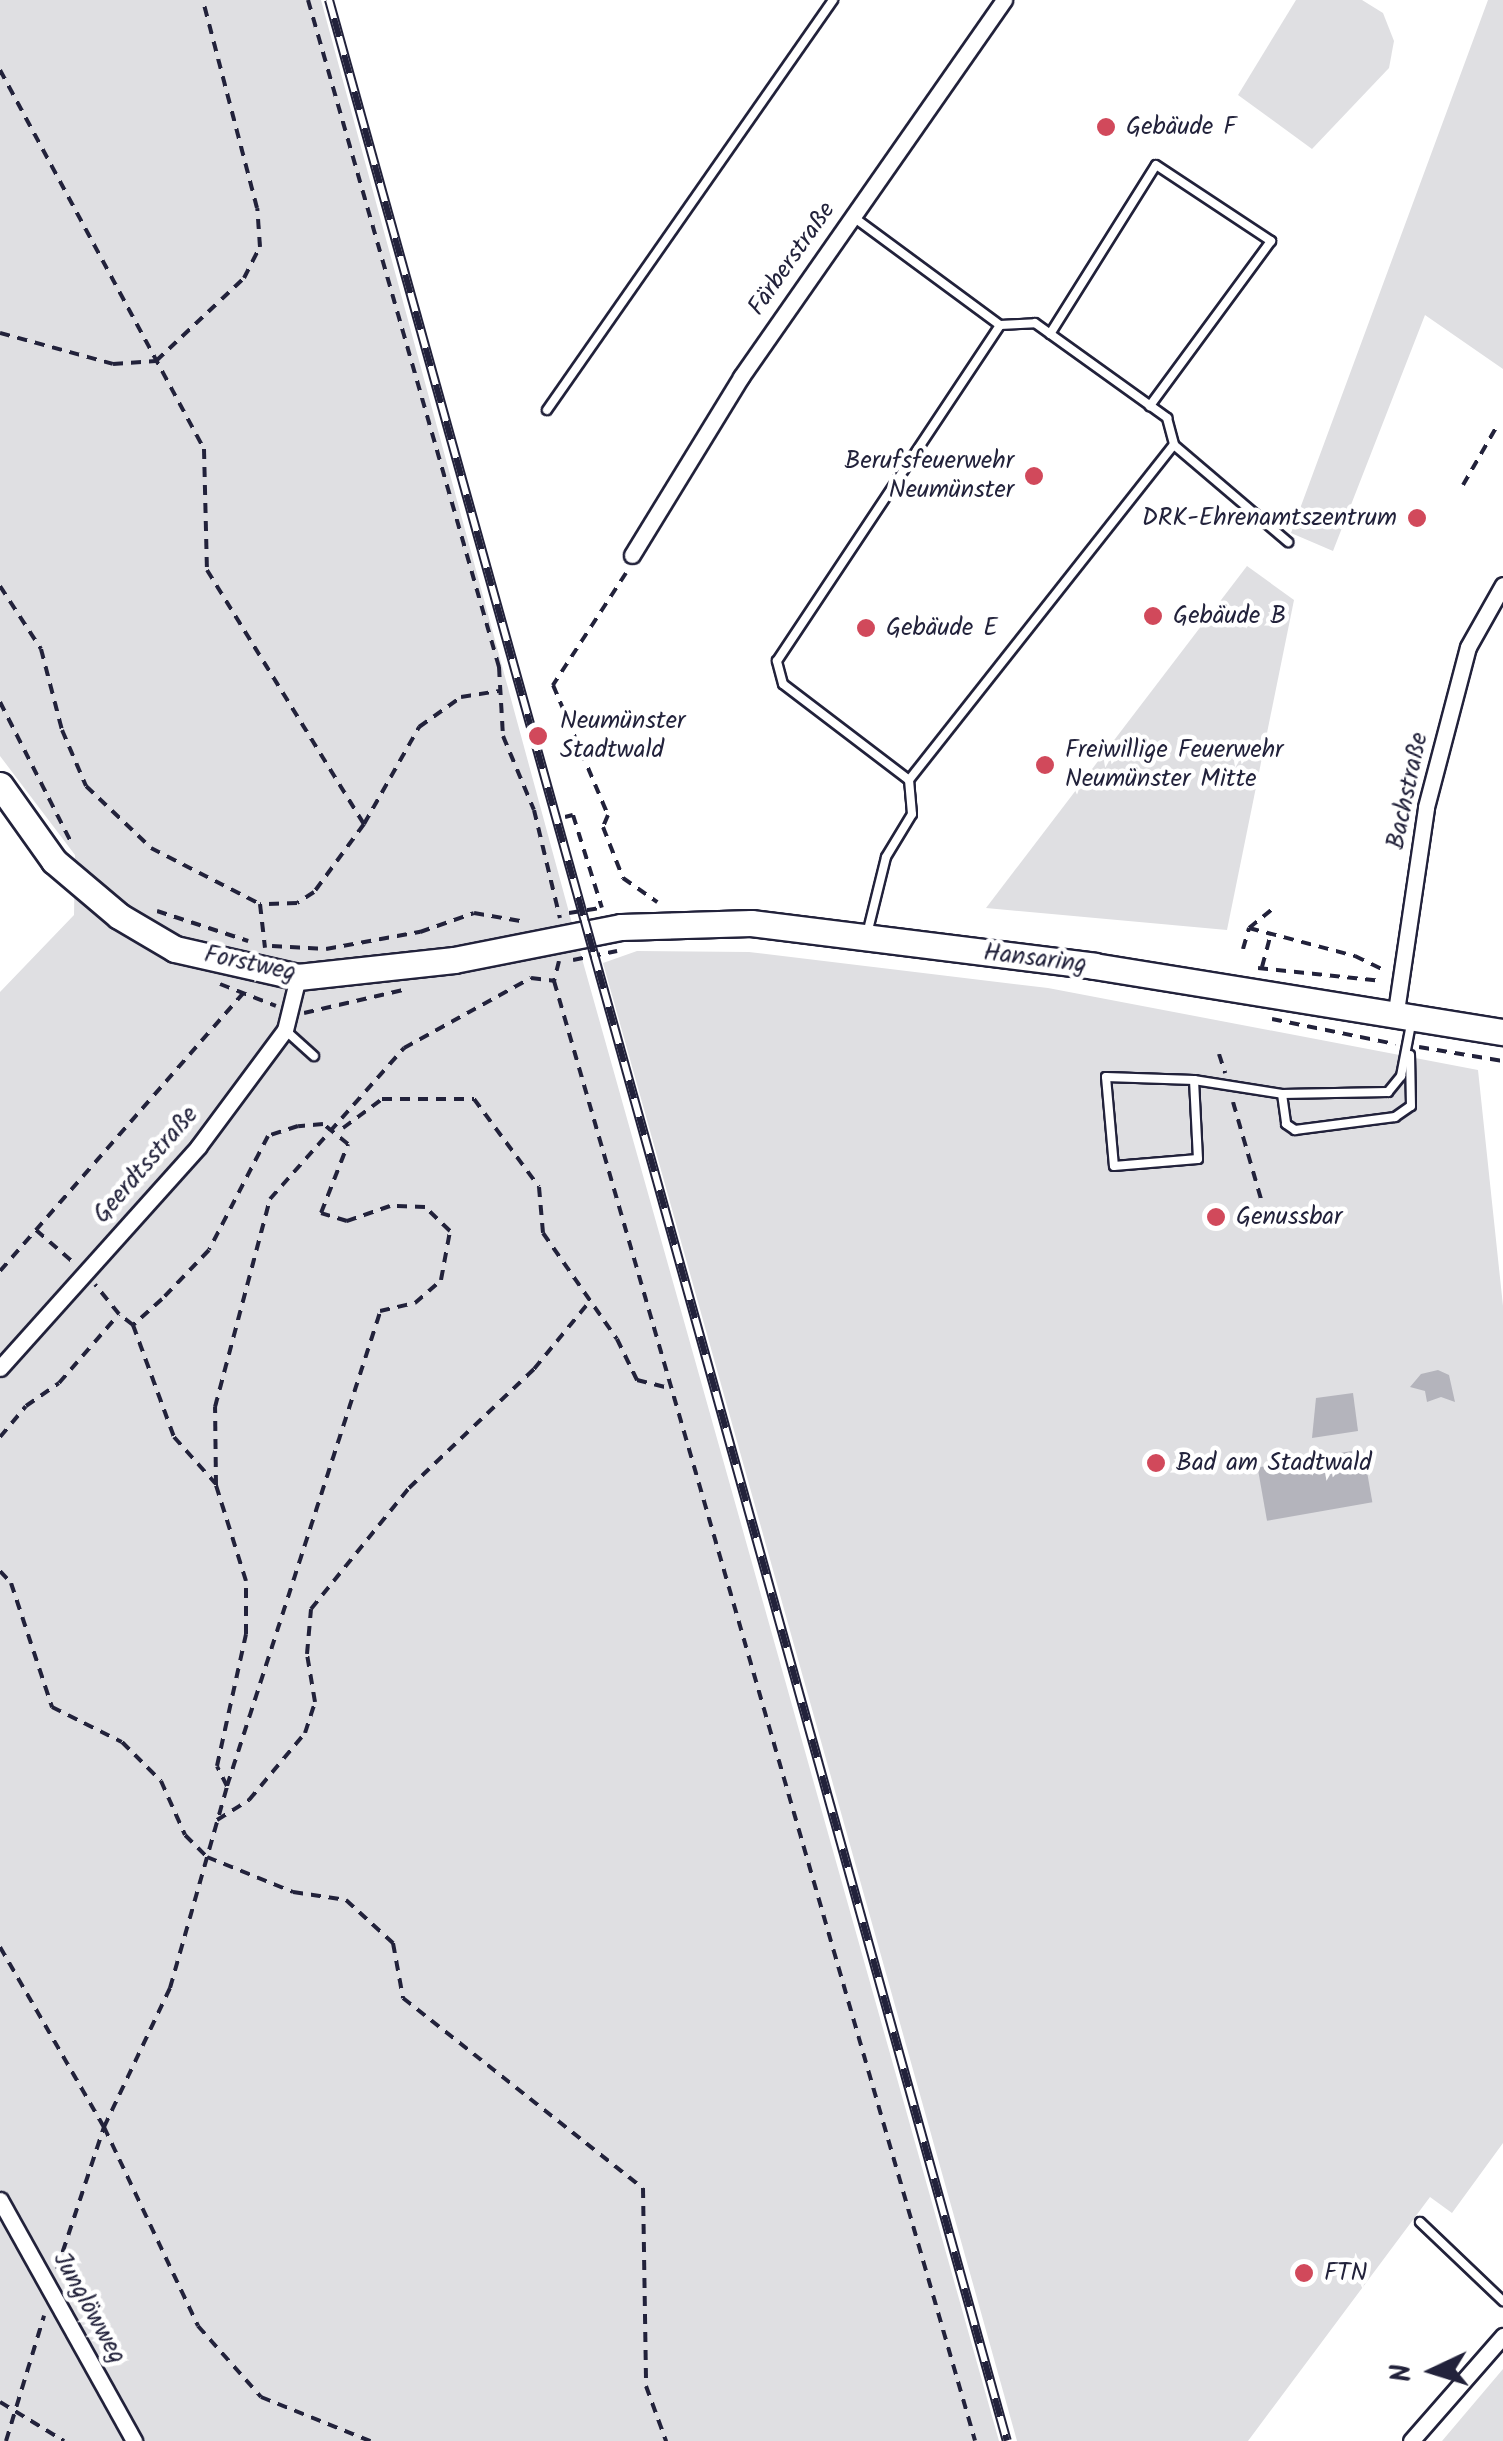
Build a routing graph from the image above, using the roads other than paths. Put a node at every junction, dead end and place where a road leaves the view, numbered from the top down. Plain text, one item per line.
1 (833, 0) edge
2 (1004, 0) edge
3 (852, 216) junction
4 (1000, 325) junction
5 (1050, 334) junction
6 (1150, 406) junction
7 (548, 410) dead end
8 (1174, 445) junction
9 (1288, 542) dead end
10 (632, 554) road end
11 (1503, 585) edge
12 (909, 780) junction
13 (0, 785) edge
14 (866, 938) junction
15 (562, 948) joint
16 (298, 977) junction
17 (1406, 1028) junction
18 (286, 1030) junction
19 (1503, 1032) edge
20 (314, 1056) dead end
21 (1194, 1080) junction
22 (1282, 1094) junction
23 (0, 1368) edge
24 (0, 2200) edge
25 (1420, 2222) dead end
26 (1503, 2300) edge
27 (1503, 2336) edge
28 (134, 2441) edge
29 (1412, 2441) edge

1 - 7 lane
2 - 3 street, Färberstraße
3 - 4 lane
3 - 10 street, Färberstraße
4 - 5 lane
4 - 12 lane
5 - 6 lane
5 - 6 lane
6 - 8 lane
8 - 9 lane
8 - 12 lane
11 - 17 street, Bachstraße
12 - 14 lane
13 - 16 main road, Forstweg
14 - 15 main road, Hansaring
14 - 17 main road, Hansaring
15 - 16 main road, Forstweg
16 - 18 street, Geerdtsstraße
17 - 19 main road, Hansaring
17 - 22 lane
17 - 22 lane
18 - 20 lane
18 - 23 street, Geerdtsstraße
21 - 21 lane
21 - 22 lane
24 - 28 street, Junglöwweg
25 - 26 lane
27 - 29 street

